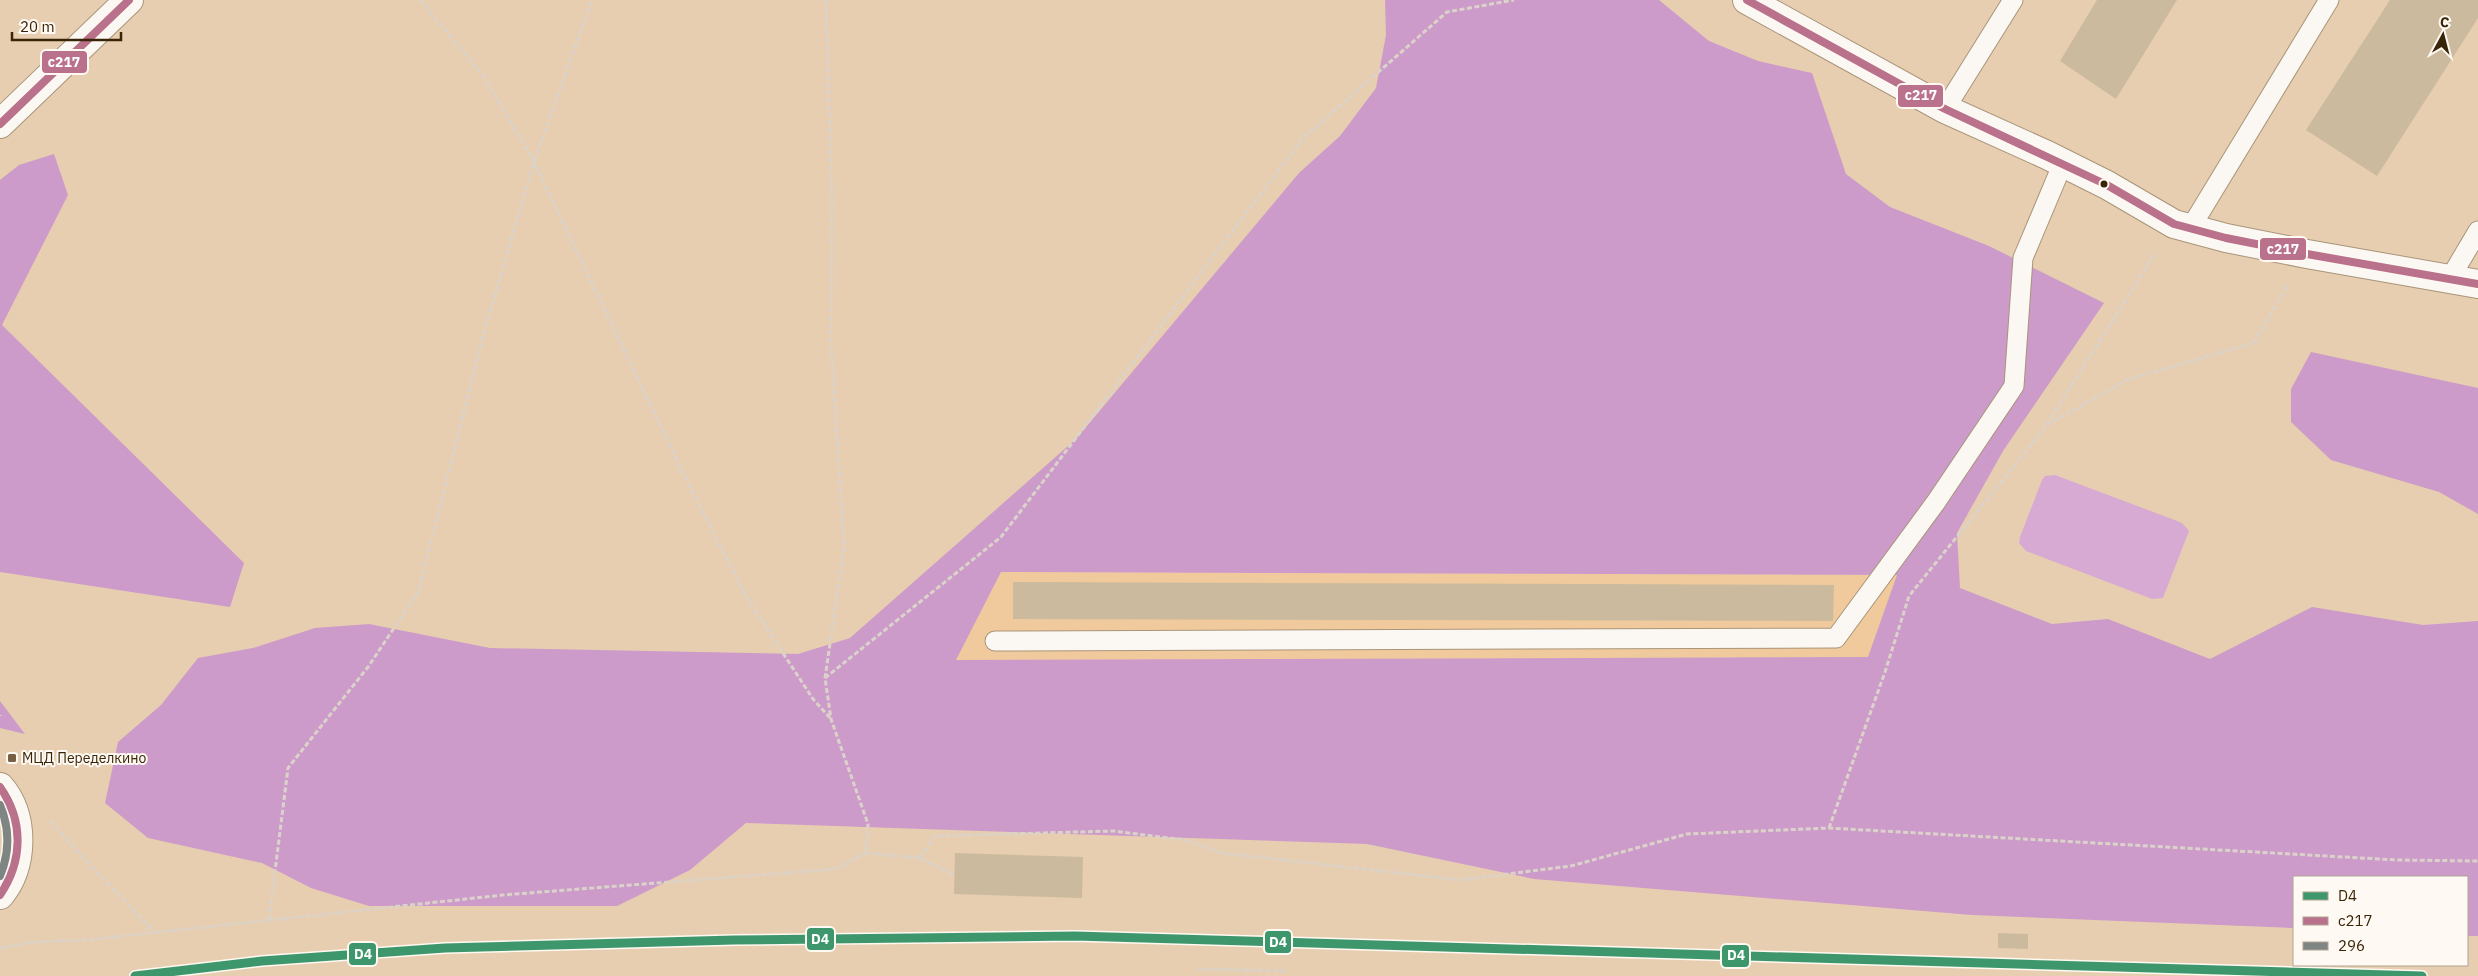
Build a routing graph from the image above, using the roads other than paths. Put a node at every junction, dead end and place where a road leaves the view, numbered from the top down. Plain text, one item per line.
1 (129, 0) edge
2 (1747, 0) edge
3 (2013, 0) edge
4 (2329, 0) edge
5 (1945, 109) junction
6 (0, 124) edge
7 (2063, 163) junction
8 (2182, 226) junction
9 (2478, 231) edge
10 (2449, 280) junction
11 (2478, 284) edge
12 (995, 641) dead end
13 (0, 787) edge
14 (0, 895) edge

1 - 6 street
2 - 5 street
3 - 5 lane
4 - 8 lane
5 - 7 street
7 - 8 street
7 - 12 lane
8 - 10 street
9 - 10 lane
10 - 11 street
13 - 14 street

